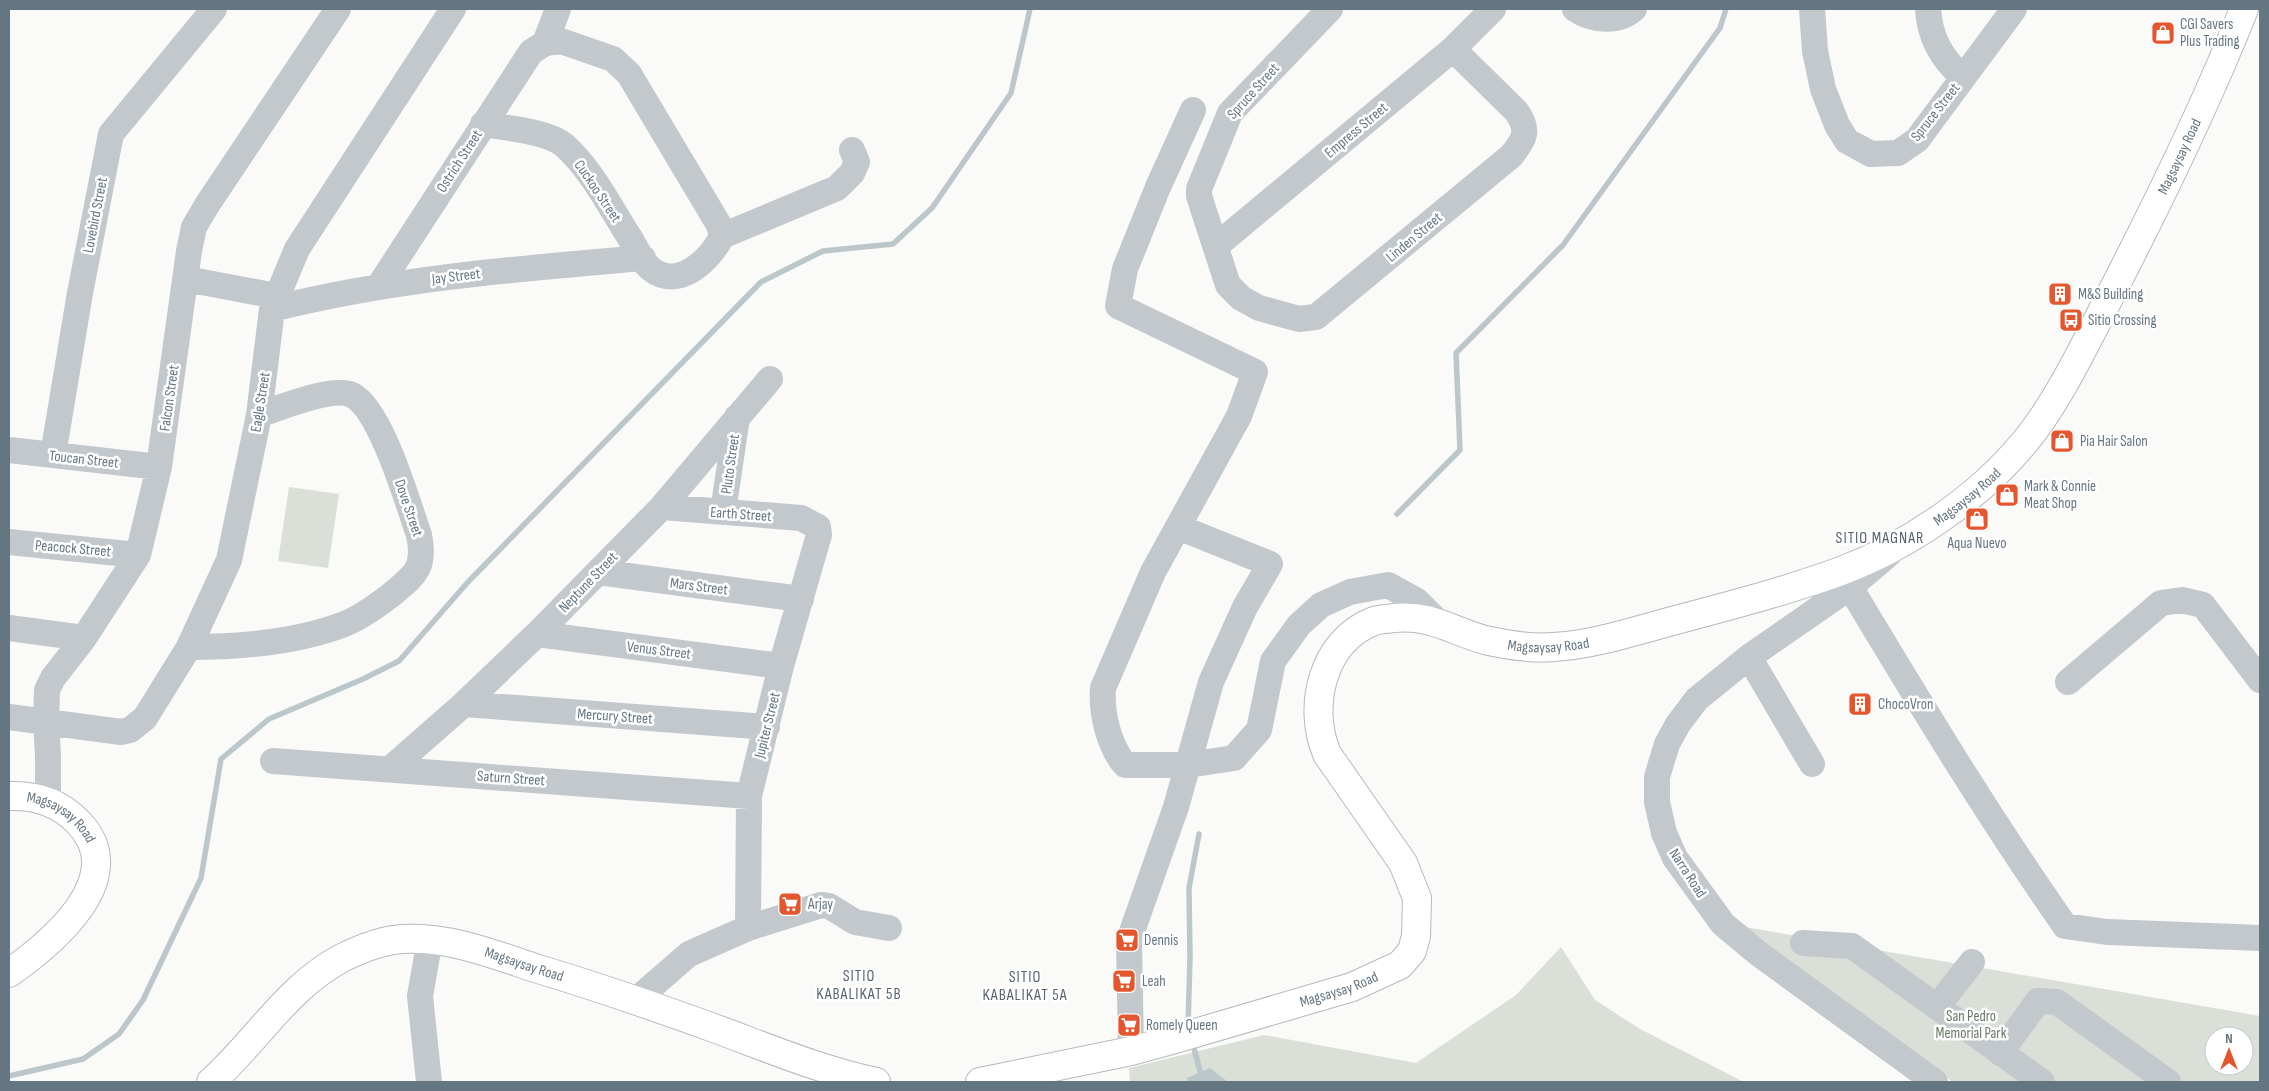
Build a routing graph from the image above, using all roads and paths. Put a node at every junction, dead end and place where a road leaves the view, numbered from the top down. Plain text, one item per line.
1 (214, 9) edge
2 (338, 9) edge
3 (453, 9) edge
4 (558, 9) edge
5 (1330, 9) edge
6 (1493, 9) edge
7 (1575, 9) edge
8 (1634, 9) edge
9 (1812, 9) edge
10 (1928, 9) edge
11 (2014, 9) edge
12 (2244, 9) edge
13 (545, 43) junction
14 (1453, 50) junction
15 (1962, 77) junction
16 (1193, 110) dead end
17 (483, 124) junction
18 (852, 150) dead end
19 (722, 236) junction
20 (1216, 246) junction
21 (642, 258) junction
22 (186, 279) junction
23 (379, 286) junction
24 (274, 303) junction
25 (770, 380) dead end
26 (259, 415) junction
27 (737, 416) junction
28 (9, 450) edge
29 (53, 455) junction
30 (159, 467) junction
31 (662, 507) junction
32 (723, 512) junction
33 (818, 527) joint
34 (1178, 527) junction
35 (9, 542) edge
36 (1899, 546) junction
37 (138, 554) junction
38 (598, 572) junction
39 (1850, 587) junction
40 (801, 599) junction
41 (1437, 621) junction
42 (9, 628) edge
43 (537, 634) junction
44 (84, 638) junction
45 (189, 647) junction
46 (1749, 657) junction
47 (782, 666) junction
48 (2260, 680) edge
49 (2068, 682) dead end
50 (464, 704) junction
51 (9, 717) edge
52 (46, 722) junction
53 (766, 727) junction
54 (273, 761) dead end
55 (1812, 764) dead end
56 (1188, 765) junction
57 (390, 769) junction
58 (9, 796) edge
59 (749, 796) junction
60 (48, 801) junction
61 (748, 928) junction
62 (889, 928) dead end
63 (2260, 938) edge
64 (430, 939) junction
65 (1803, 943) dead end
66 (1972, 962) dead end
67 (9, 973) edge
68 (636, 1000) junction
69 (1937, 1007) junction
70 (1132, 1051) junction
71 (2000, 1053) junction
72 (211, 1082) edge
73 (429, 1082) edge
74 (876, 1082) edge
75 (980, 1082) edge
76 (1935, 1082) edge
77 (2042, 1082) edge
78 (2168, 1082) edge

1 - 29 street, Lovebird Street
2 - 22 street, Falcon Street
3 - 24 street, Eagle Street
4 - 13 street
5 - 20 street, Spruce Street
6 - 14 street, Empress Street
7 - 8 street
9 - 15 street, Spruce Street
10 - 15 street
11 - 15 street, Spruce Street
12 - 36 main road, Magsaysay Road
13 - 17 street, Ostrich Street
13 - 19 street
14 - 20 street, Empress Street
14 - 20 street, Linden Street
16 - 34 street
17 - 21 street, Cuckoo Street
17 - 23 street, Ostrich Street
18 - 19 street
19 - 21 street, Cuckoo Street
21 - 23 street, Jay Street
22 - 24 street
22 - 30 street, Falcon Street
23 - 24 street, Jay Street
24 - 26 street, Eagle Street
25 - 27 street, Neptune Street
26 - 45 street, Eagle Street
26 - 45 street, Dove Street
27 - 31 street, Neptune Street
27 - 32 street, Pluto Street
28 - 29 street, Toucan Street
29 - 30 street, Toucan Street
30 - 37 street, Falcon Street
31 - 32 street, Earth Street
31 - 38 street, Neptune Street
32 - 33 street, Earth Street
33 - 40 street, Jupiter Street
34 - 56 street
34 - 56 street
35 - 37 street, Peacock Street
36 - 39 street, Narra Road
36 - 41 main road, Magsaysay Road
37 - 44 street, Falcon Street
38 - 40 street, Mars Street
38 - 43 street, Neptune Street
39 - 46 street, Narra Road
39 - 63 street
40 - 47 street, Jupiter Street
41 - 56 street
41 - 70 main road, Magsaysay Road
42 - 44 street
43 - 47 street, Venus Street
43 - 50 street, Neptune Street
44 - 52 street, Falcon Street
45 - 52 street, Eagle Street
46 - 55 street
46 - 76 street, Narra Road
47 - 53 street, Jupiter Street
48 - 49 street
50 - 53 street, Mercury Street
50 - 57 street, Neptune Street
51 - 52 street, Eagle Street
52 - 60 street, Falcon Street
53 - 59 street, Jupiter Street
54 - 57 street, Saturn Street
56 - 70 street
57 - 59 street, Saturn Street
58 - 60 main road, Magsaysay Road
59 - 61 street, Jupiter Street
60 - 67 main road, Magsaysay Road
61 - 62 street
61 - 68 street
64 - 68 main road, Magsaysay Road
64 - 72 main road, Magsaysay Road
64 - 73 street
65 - 69 street
66 - 69 street
68 - 74 main road, Magsaysay Road
69 - 71 street
70 - 75 main road, Magsaysay Road
71 - 77 street
71 - 78 street

